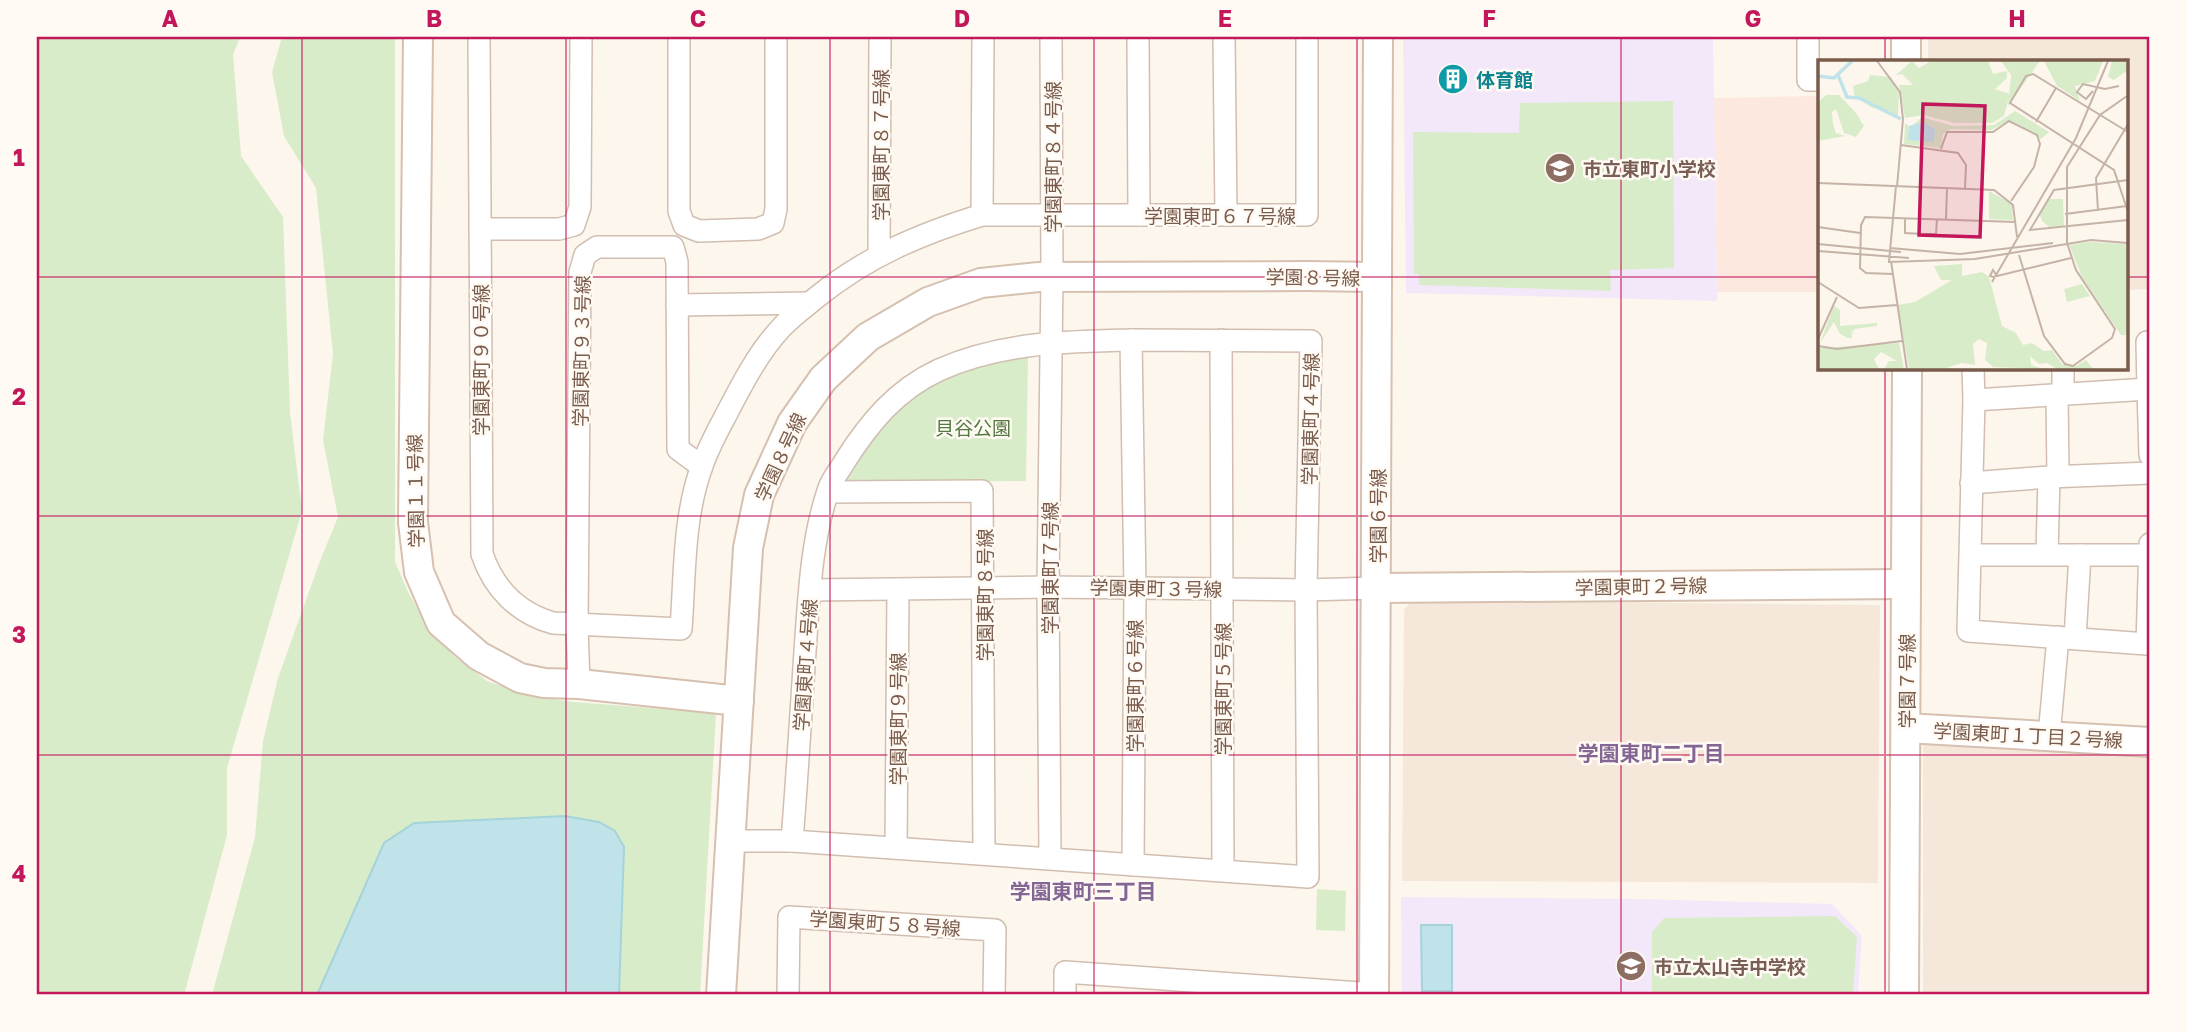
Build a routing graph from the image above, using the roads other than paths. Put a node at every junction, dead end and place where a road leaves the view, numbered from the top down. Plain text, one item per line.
1 (418, 37) edge
2 (480, 37) edge
3 (581, 37) edge
4 (679, 37) edge
5 (776, 37) edge
6 (880, 37) edge
7 (983, 37) edge
8 (1051, 37) edge
9 (1138, 37) edge
10 (1224, 37) edge
11 (1307, 37) edge
12 (1378, 37) edge
13 (1808, 37) edge
14 (1906, 37) edge
15 (1906, 60) edge
16 (1818, 80) edge
17 (982, 215) junction
18 (1046, 215) junction
19 (1139, 215) junction
20 (1226, 215) junction
21 (480, 229) junction
22 (880, 254) junction
23 (1052, 277) junction
24 (1376, 278) junction
25 (809, 303) junction
26 (677, 305) junction
27 (1131, 340) junction
28 (1221, 341) junction
29 (1051, 342) junction
30 (2147, 342) dead end
31 (1907, 369) edge
32 (1973, 369) edge
33 (2063, 369) edge
34 (2148, 389) junction
35 (2060, 395) junction
36 (1974, 400) junction
37 (2150, 455) edge
38 (701, 466) junction
39 (2150, 473) edge
40 (2054, 477) junction
41 (1971, 483) junction
42 (828, 492) junction
43 (2150, 544) edge
44 (2047, 554) junction
45 (1971, 555) junction
46 (2080, 555) junction
47 (2150, 555) edge
48 (1906, 584) junction
49 (1048, 587) junction
50 (984, 588) junction
51 (1135, 588) junction
52 (1377, 588) junction
53 (898, 589) junction
54 (1221, 589) junction
55 (810, 590) junction
56 (1306, 590) junction
57 (577, 625) junction
58 (2067, 638) junction
59 (579, 684) junction
60 (739, 701) junction
61 (1906, 728) junction
62 (2049, 736) junction
63 (2150, 742) edge
64 (730, 841) junction
65 (792, 841) junction
66 (896, 848) junction
67 (984, 854) junction
68 (1050, 858) junction
69 (1133, 865) junction
70 (1223, 870) junction
71 (1159, 987) edge
72 (1292, 992) edge
73 (1374, 994) edge
74 (721, 995) edge
75 (788, 995) edge
76 (995, 995) edge
77 (1065, 995) edge
78 (1904, 995) edge

1 - 59 street, 学園１１号線
2 - 21 street, 学園東町９０号線
3 - 21 street
4 - 5 street
6 - 22 street, 学園東町８７号線
7 - 17 street
8 - 18 street, 学園東町８４号線
9 - 19 street
10 - 20 street
11 - 20 street, 学園東町６７号線
12 - 24 street, 学園６号線
13 - 16 street
14 - 15 street
17 - 18 street, 学園東町６７号線
17 - 22 street, 学園東町６７号線
18 - 19 street, 学園東町６７号線
18 - 23 street, 学園東町８４号線
19 - 20 street, 学園東町６７号線
21 - 57 street, 学園東町９０号線
22 - 25 street, 学園東町６７号線
23 - 24 street, 学園８号線
23 - 29 street, 学園東町７号線
23 - 60 street, 学園８号線
24 - 52 street, 学園６号線
25 - 26 street
25 - 38 street, 学園東町６７号線
26 - 38 street, 学園東町９３号線
26 - 57 street, 学園東町９３号線
27 - 28 street, 学園東町４号線
27 - 29 street, 学園東町４号線
27 - 51 street, 学園東町６号線
28 - 54 street, 学園東町５号線
28 - 56 street, 学園東町４号線
29 - 42 street, 学園東町４号線
29 - 49 street, 学園東町７号線
30 - 34 street
31 - 48 street, 学園７号線
32 - 36 street
33 - 35 street
34 - 35 street
34 - 37 street
35 - 36 street
35 - 40 street
36 - 41 street
38 - 57 street, 学園東町９０号線
39 - 40 street
40 - 41 street
40 - 44 street
41 - 45 street
42 - 50 street, 学園東町８号線
42 - 55 street, 学園東町４号線
43 - 47 street
44 - 45 street
44 - 46 street
45 - 58 street
46 - 47 street
46 - 58 street
47 - 58 street
48 - 52 street, 学園東町２号線
48 - 61 street, 学園７号線
49 - 50 street, 学園東町３号線
49 - 51 street, 学園東町３号線
49 - 68 street, 学園東町７号線
50 - 53 street, 学園東町３号線
50 - 67 street, 学園東町８号線
51 - 54 street, 学園東町３号線
51 - 69 street, 学園東町６号線
52 - 56 street, 学園東町３号線
52 - 73 street, 学園６号線
53 - 55 street, 学園東町３号線
53 - 66 street, 学園東町９号線
54 - 56 street, 学園東町３号線
54 - 70 street, 学園東町５号線
55 - 65 street, 学園東町４号線
56 - 70 street, 学園東町４号線
57 - 59 street, 学園東町９３号線
58 - 62 street
59 - 60 street, 学園１１号線
60 - 64 street, 学園８号線
61 - 62 street, 学園東町１丁目２号線
61 - 78 street, 学園７号線
62 - 63 street, 学園東町１丁目２号線
64 - 65 street, 学園東町４号線
64 - 74 street, 学園８号線
65 - 66 street, 学園東町４号線
66 - 67 street, 学園東町４号線
67 - 68 street, 学園東町４号線
68 - 69 street, 学園東町４号線
69 - 70 street, 学園東町４号線
71 - 72 street
71 - 77 street
72 - 73 street
75 - 76 street, 学園東町５８号線

